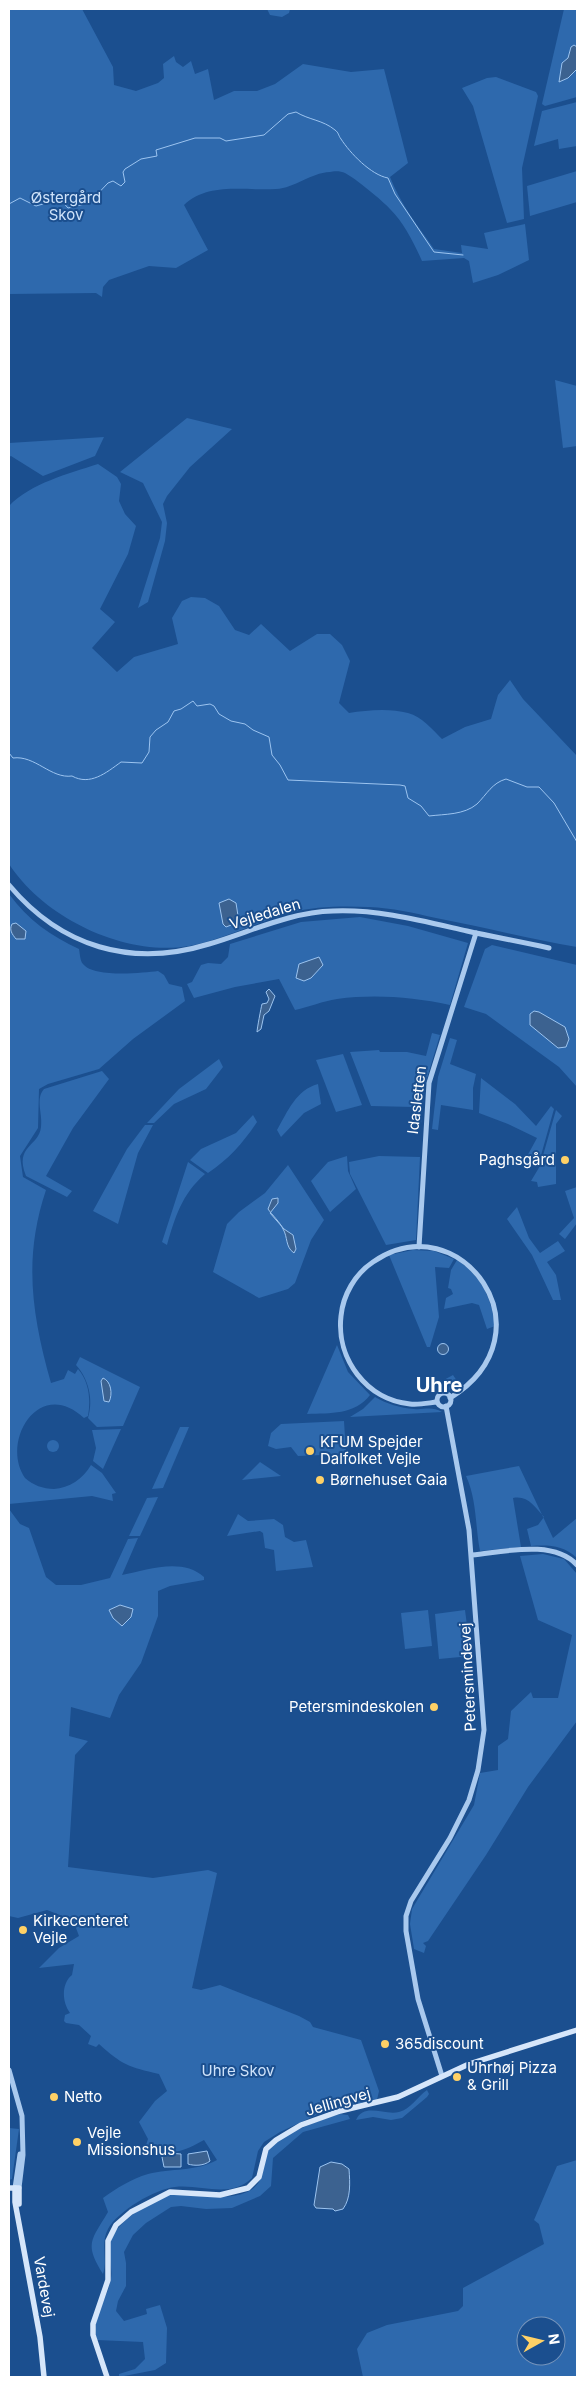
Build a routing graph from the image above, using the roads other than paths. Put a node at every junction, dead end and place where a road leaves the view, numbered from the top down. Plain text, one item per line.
1 (9, 885) edge
2 (476, 933) junction
3 (549, 948) dead end
4 (419, 1247) junction
5 (450, 1398) junction
6 (437, 1402) junction
7 (446, 1406) junction
8 (472, 1554) junction
9 (577, 1564) edge
10 (577, 2030) edge
11 (9, 2070) edge
12 (442, 2076) junction
13 (14, 2188) edge
14 (14, 2195) edge
15 (44, 2377) edge
16 (107, 2377) edge

1 - 2 street, Vejledalen
2 - 3 street, Vejledalen
2 - 4 street, Idasletten
4 - 5 street
4 - 6 street
5 - 6 street
5 - 7 street
6 - 7 street
7 - 8 street, Petersmindevej
8 - 9 street
8 - 12 street, Petersmindevej
10 - 12 main road, Jellingvej
11 - 13 street, Vardevej
12 - 16 main road, Jellingvej
13 - 14 main road, Vardevej
14 - 15 main road, Vardevej

